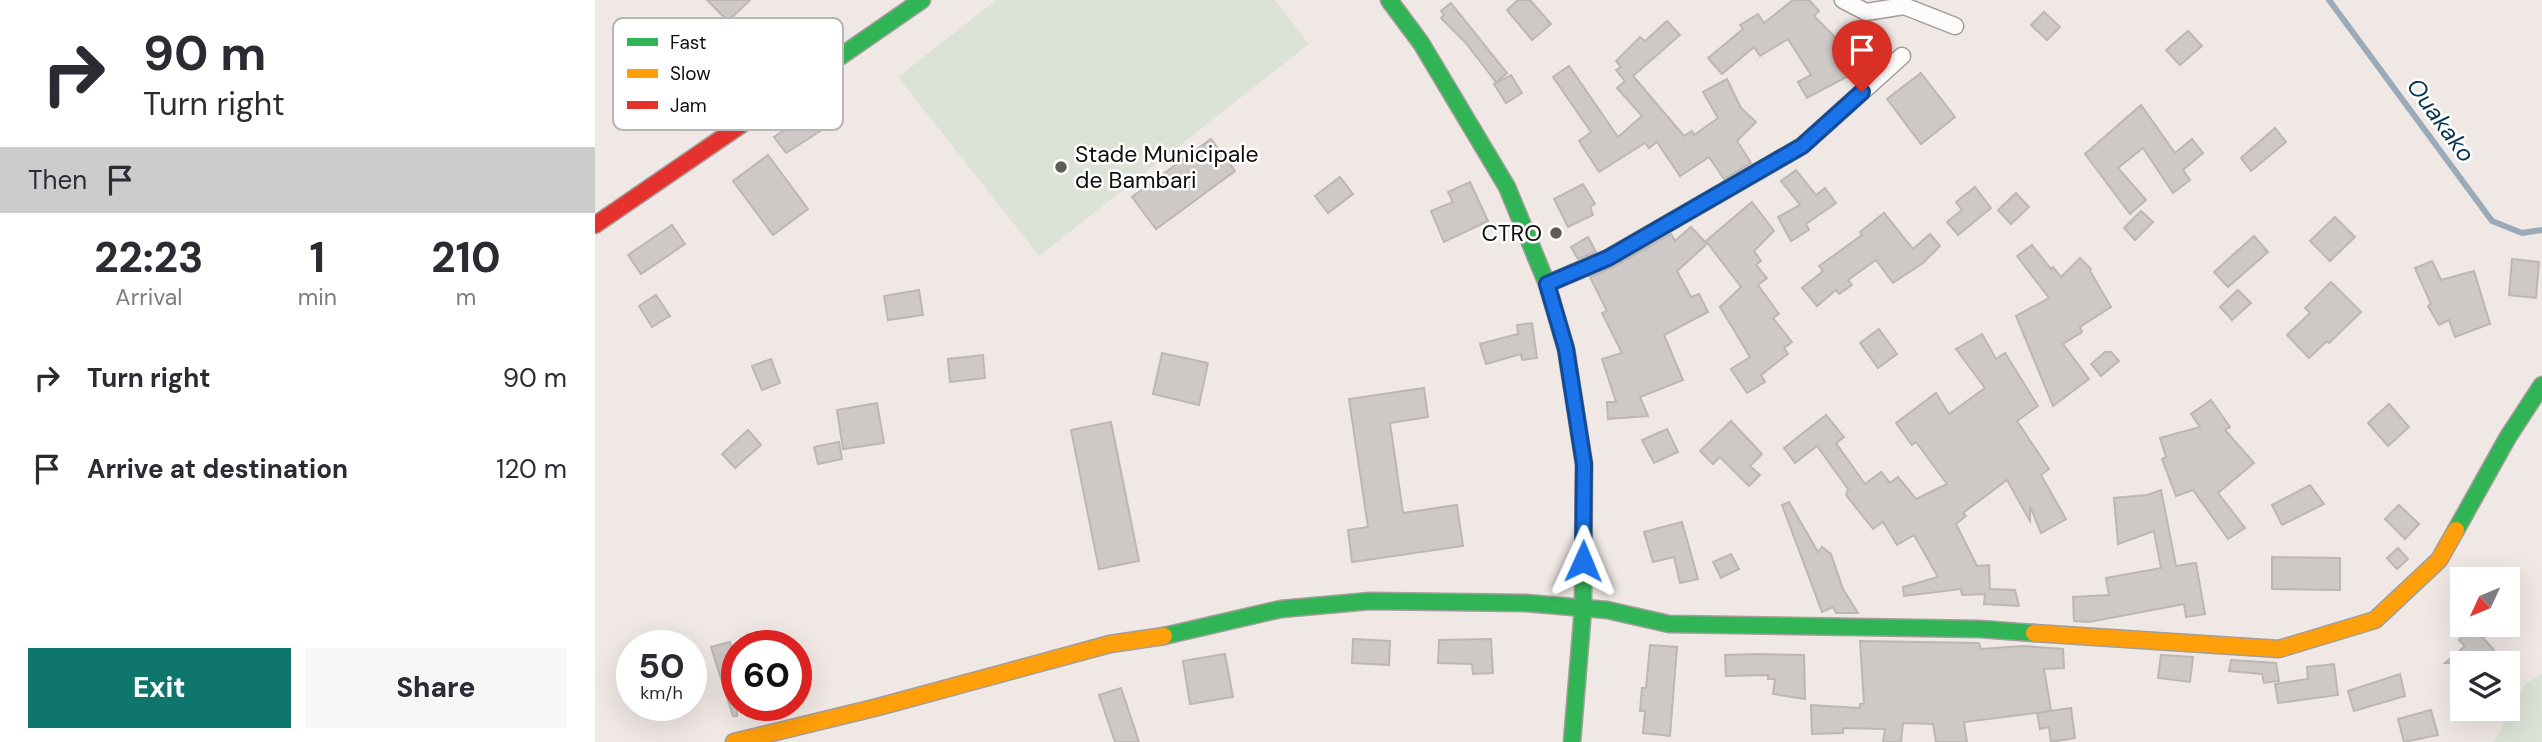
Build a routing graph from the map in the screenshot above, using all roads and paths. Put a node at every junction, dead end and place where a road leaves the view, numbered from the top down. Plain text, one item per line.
1 (922, 0) edge
2 (1389, 0) edge
3 (1843, 0) edge
4 (1955, 26) dead end
5 (843, 54) edge
6 (1902, 56) dead end
7 (733, 130) edge
8 (595, 225) edge
9 (1547, 284) junction
10 (2542, 385) edge
11 (1583, 609) junction
12 (734, 742) edge
13 (1572, 742) edge

1 - 5 street
2 - 9 street
3 - 4 street
6 - 9 street
7 - 8 street
9 - 11 street
10 - 11 street
11 - 12 street
11 - 13 street

